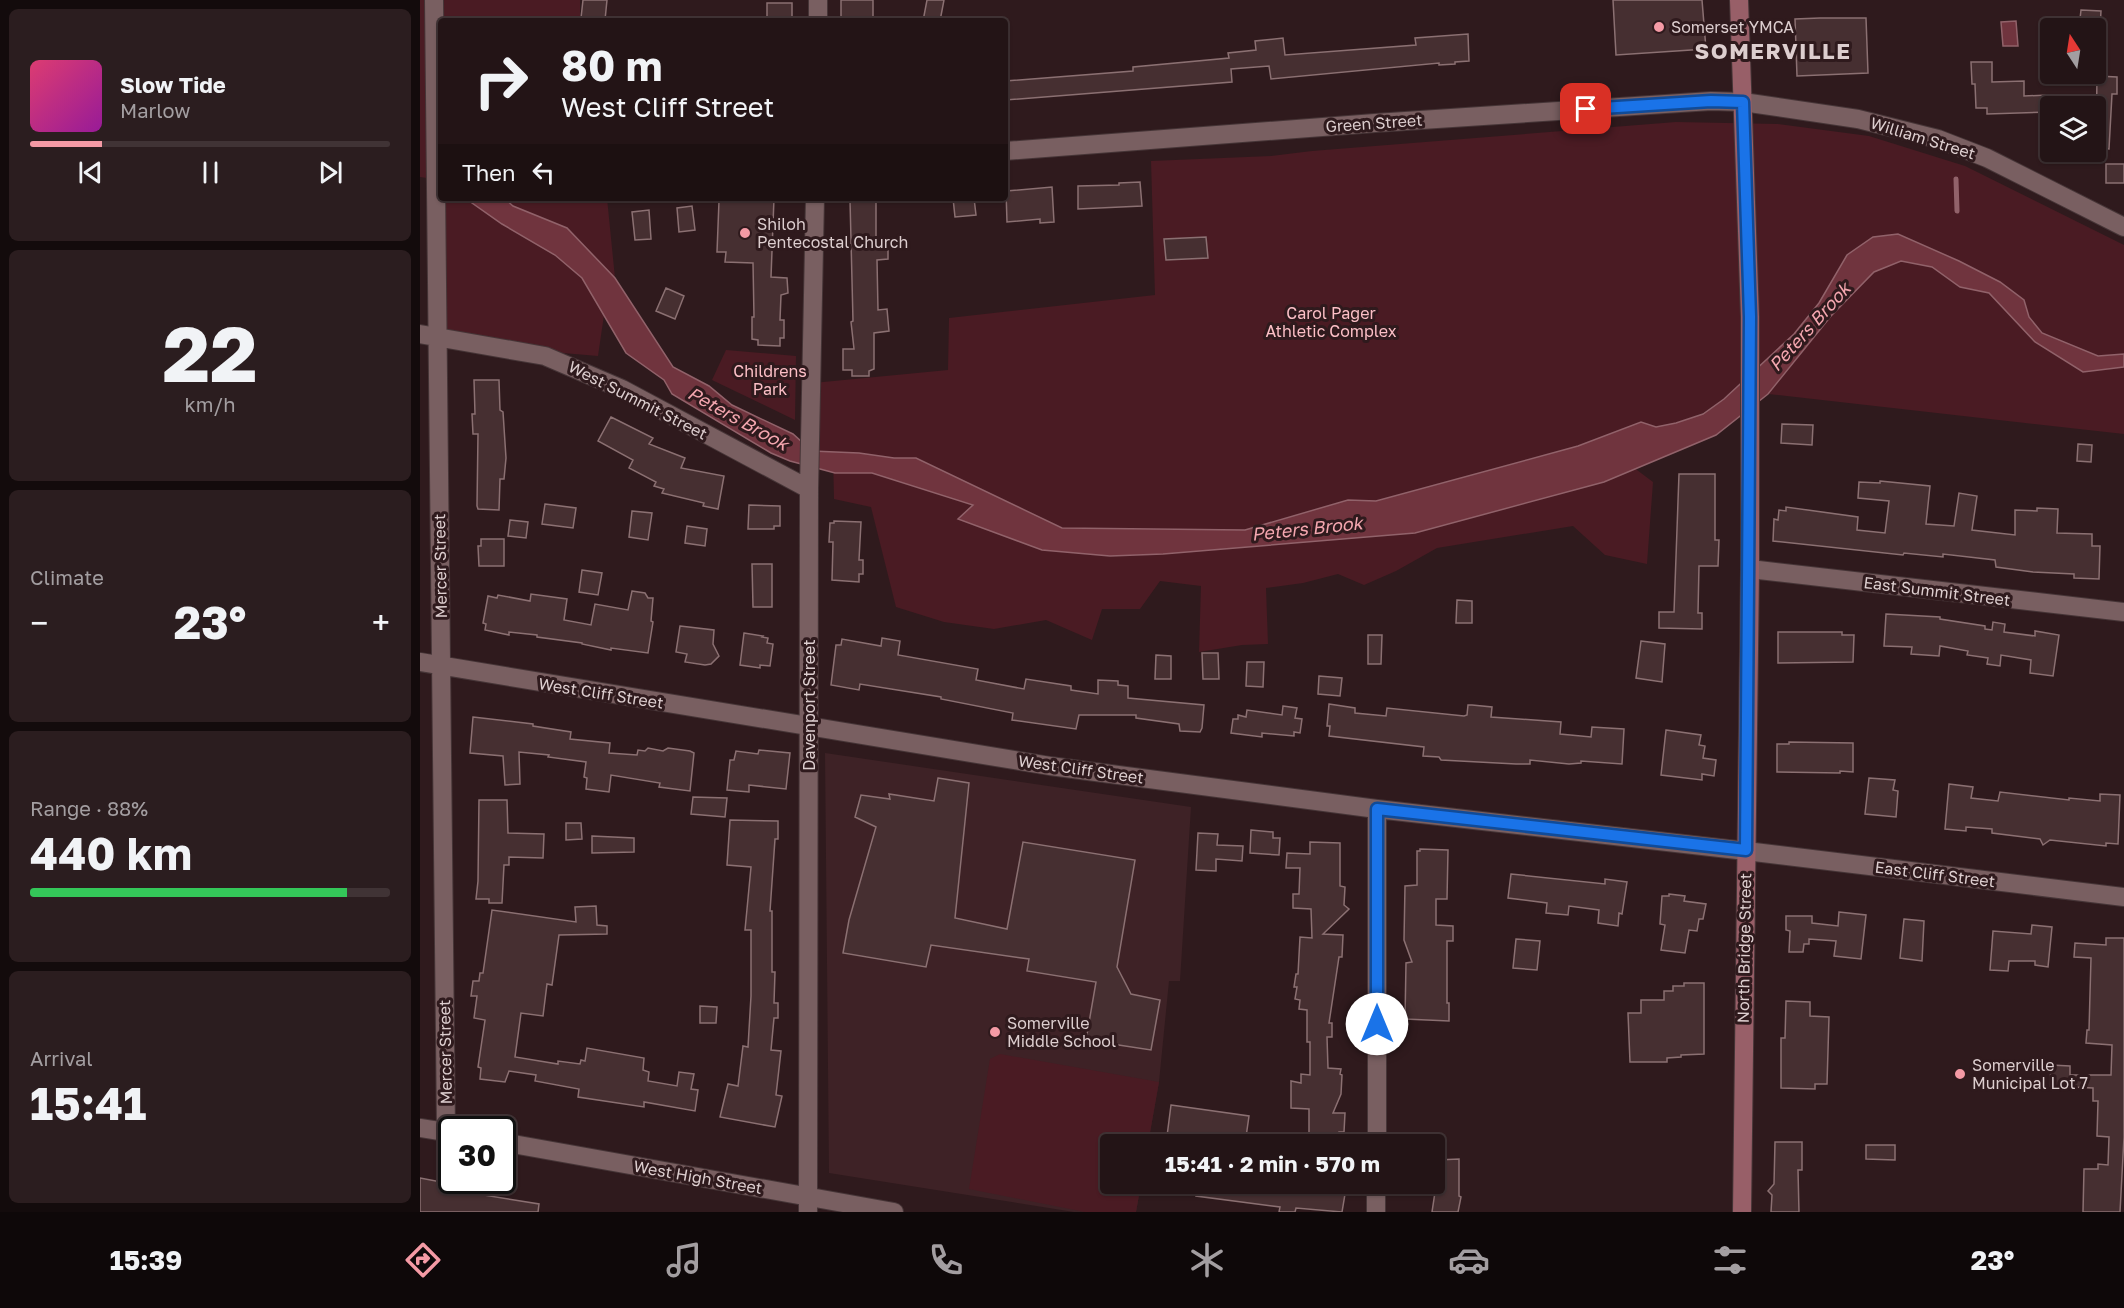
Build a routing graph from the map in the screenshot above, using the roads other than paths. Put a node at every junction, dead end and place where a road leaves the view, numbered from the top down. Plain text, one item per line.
1 (434, 0) edge
2 (818, 0) edge
3 (1739, 0) edge
4 (818, 18) edge
5 (438, 81) edge
6 (1743, 102) junction
7 (1008, 151) edge
8 (815, 201) edge
9 (2124, 227) edge
10 (429, 335) edge
11 (810, 481) junction
12 (1749, 569) junction
13 (2124, 612) edge
14 (420, 662) edge
15 (441, 666) junction
16 (809, 727) junction
17 (1377, 809) junction
18 (1746, 850) junction
19 (2124, 897) edge
20 (449, 1116) edge
21 (420, 1128) edge
22 (438, 1131) edge
23 (1377, 1134) edge
24 (516, 1145) edge
25 (1376, 1194) edge
26 (808, 1204) edge
27 (894, 1212) edge
28 (1376, 1212) edge
29 (1742, 1212) edge

1 - 5 street, Mercer Street
2 - 4 street
3 - 6 street, North Bridge Street
5 - 10 street, Mercer Street
6 - 7 street, Green Street
6 - 9 street, William Street
6 - 12 street, North Bridge Street
8 - 11 street, Davenport Street
10 - 11 street, West Summit Street
10 - 15 street, Mercer Street
11 - 16 street, Davenport Street
12 - 13 street, East Summit Street
12 - 18 street, North Bridge Street
14 - 15 street, West Cliff Street
15 - 16 street, West Cliff Street
15 - 20 street, Mercer Street
16 - 17 street, West Cliff Street
16 - 26 street, Davenport Street
17 - 18 street, West Cliff Street
17 - 23 street
18 - 19 street, East Cliff Street
18 - 29 street, North Bridge Street
21 - 22 street
24 - 26 street, West High Street
25 - 28 street
26 - 27 street, West High Street

